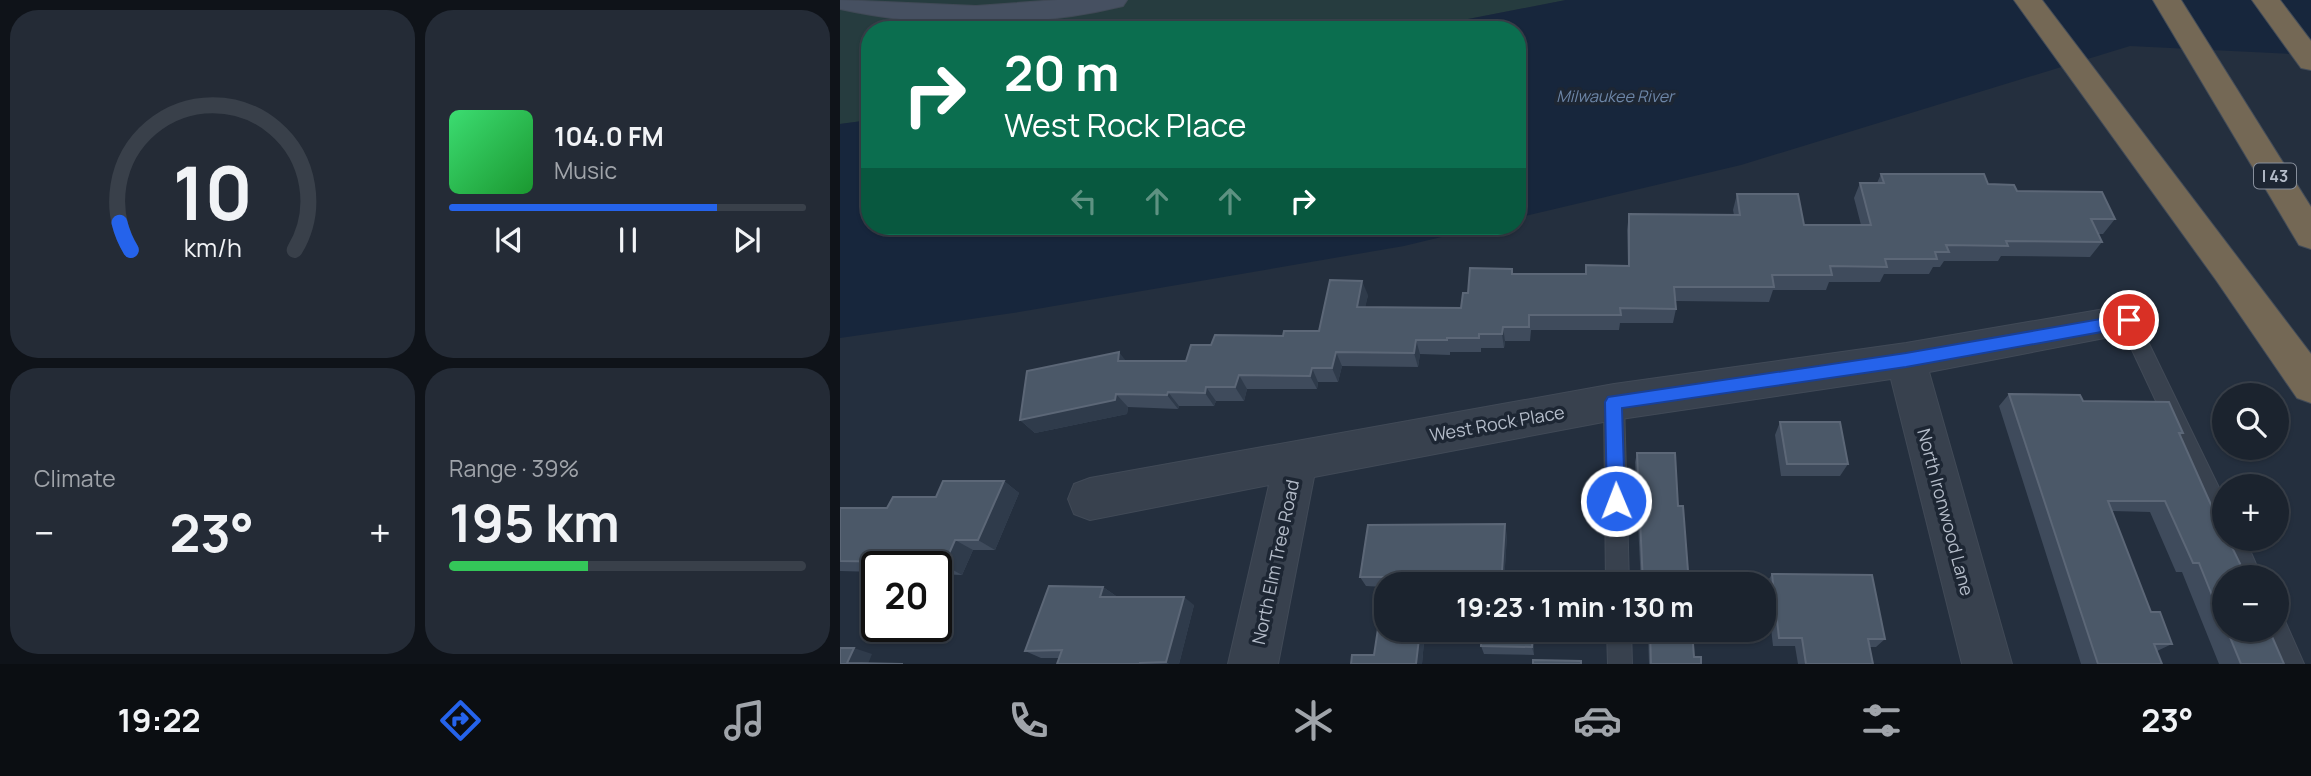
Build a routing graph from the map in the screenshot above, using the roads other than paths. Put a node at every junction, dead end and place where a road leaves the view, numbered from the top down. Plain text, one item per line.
1 (1114, 0) edge
2 (2028, 0) edge
3 (2166, 0) edge
4 (2266, 0) edge
5 (840, 1) edge
6 (2311, 61) edge
7 (2311, 236) edge
8 (2129, 320) joint
9 (1906, 360) junction
10 (2311, 386) edge
11 (1614, 402) junction
12 (1296, 460) junction
13 (2212, 496) edge
14 (1090, 499) dead end
15 (1618, 572) edge
16 (1619, 642) edge
17 (2282, 642) edge
18 (1253, 664) edge
19 (1620, 664) edge
20 (1987, 664) edge
21 (2292, 664) edge

1 - 5 main road
2 - 10 highway
3 - 7 highway, I 43
4 - 6 highway
8 - 9 street, West Rock Place
8 - 13 lane
9 - 11 street, West Rock Place
9 - 20 street, North Ironwood Lane
11 - 12 street, West Rock Place
11 - 15 lane
12 - 14 street, West Rock Place
12 - 18 street, North Elm Tree Road
16 - 19 lane
17 - 21 lane

